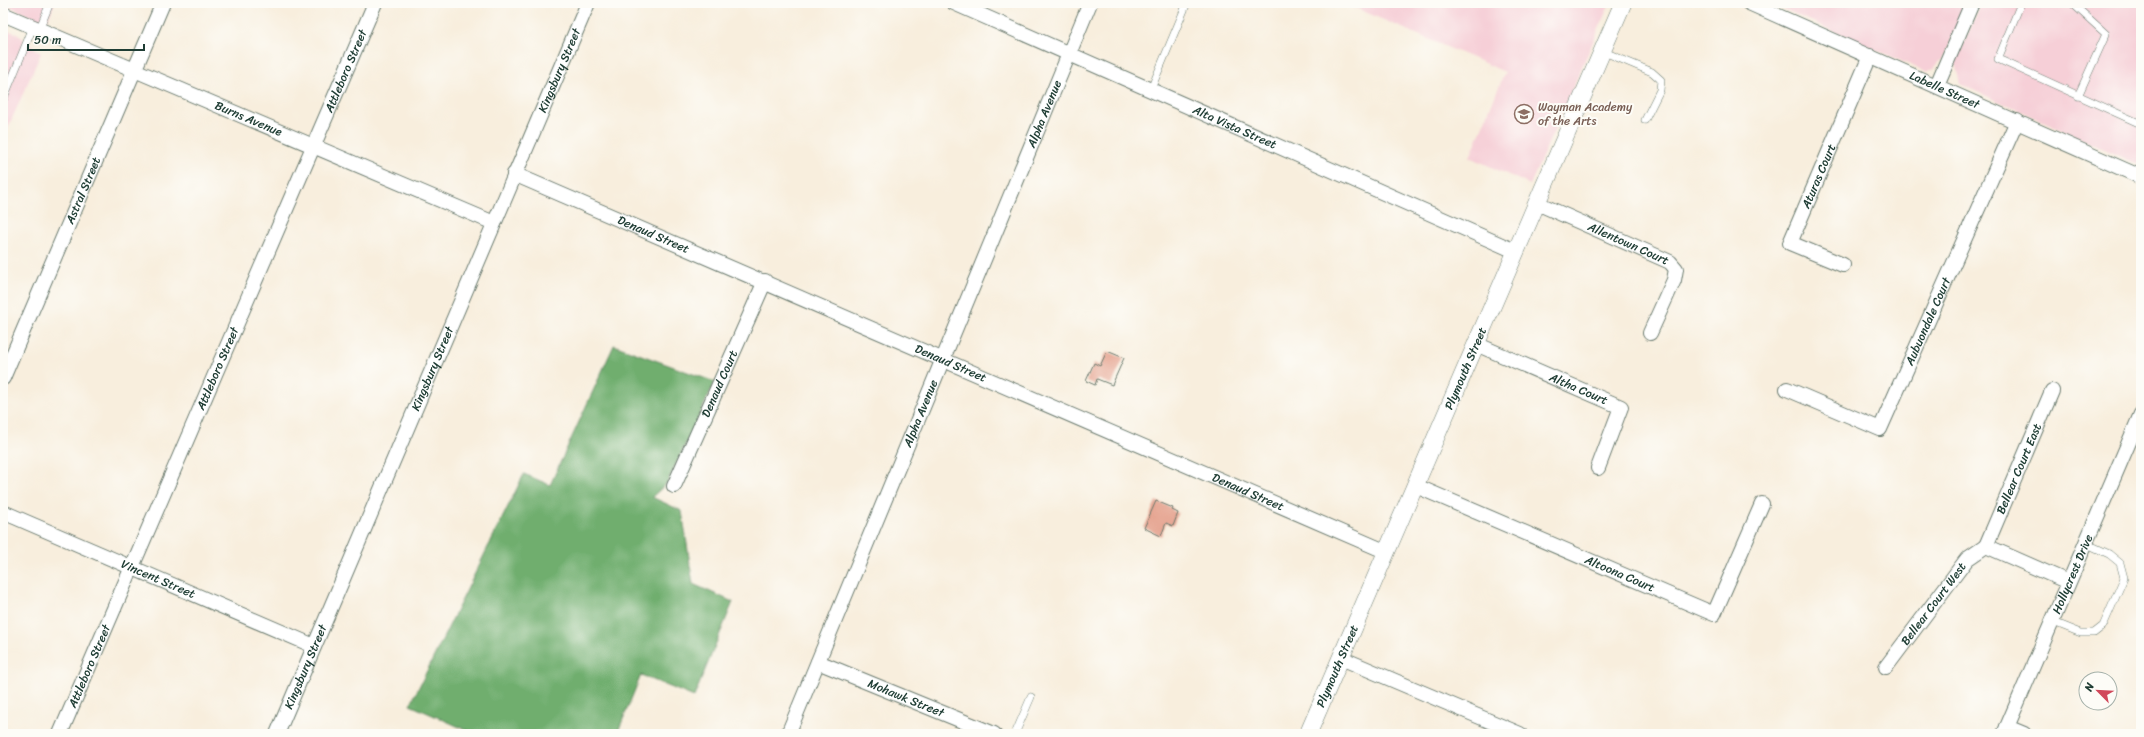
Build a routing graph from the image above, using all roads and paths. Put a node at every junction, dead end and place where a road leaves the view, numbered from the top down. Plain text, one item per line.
1 (50, 3) edge
2 (163, 3) edge
3 (375, 3) edge
4 (588, 3) edge
5 (954, 3) edge
6 (1090, 3) edge
7 (1187, 3) edge
8 (1623, 3) edge
9 (1748, 3) edge
10 (1972, 3) edge
11 (2021, 3) edge
12 (2072, 3) edge
13 (3, 14) edge
14 (36, 28) junction
15 (1602, 51) junction
16 (1070, 53) junction
17 (1870, 56) junction
18 (134, 70) junction
19 (6, 81) edge
20 (1937, 85) junction
21 (1151, 89) junction
22 (2078, 96) junction
23 (3, 100) edge
24 (1645, 120) dead end
25 (2017, 121) junction
26 (2141, 124) edge
27 (313, 148) junction
28 (514, 174) junction
29 (2141, 177) edge
30 (1537, 203) junction
31 (494, 223) junction
32 (1516, 251) junction
33 (1843, 265) dead end
34 (764, 281) junction
35 (1650, 333) dead end
36 (1476, 344) junction
37 (942, 359) junction
38 (3, 378) edge
39 (1787, 389) dead end
40 (2052, 391) dead end
41 (2141, 414) edge
42 (2135, 442) edge
43 (1598, 468) dead end
44 (674, 486) dead end
45 (1416, 486) junction
46 (1762, 504) dead end
47 (3, 512) edge
48 (2085, 543) junction
49 (1986, 546) junction
50 (1387, 552) junction
51 (132, 567) junction
52 (2068, 582) junction
53 (2052, 621) junction
54 (314, 646) junction
55 (1341, 658) junction
56 (818, 662) junction
57 (1886, 667) dead end
58 (1031, 698) dead end
59 (2005, 730) edge
60 (60, 734) edge
61 (277, 734) edge
62 (788, 734) edge
63 (994, 734) edge
64 (1015, 734) edge
65 (1308, 734) edge
66 (1520, 734) edge
67 (2024, 734) edge

1 - 14 lane
2 - 18 street, Astral Street
3 - 27 street, Attleboro Street
4 - 28 street, Kingsbury Street
5 - 16 street, Alta Vista Street
6 - 16 street, Alpha Avenue
7 - 21 lane
8 - 15 street, Plymouth Street
9 - 17 street, Labelle Street
10 - 20 street
11 - 22 lane
12 - 22 lane
13 - 14 street, Burns Avenue
14 - 18 street, Burns Avenue
14 - 19 lane
15 - 24 lane
15 - 30 street, Plymouth Street
16 - 21 street, Alta Vista Street
16 - 37 street, Alpha Avenue
17 - 20 street, Labelle Street
17 - 33 street, Aturas Court
18 - 27 street, Burns Avenue
18 - 38 street, Astral Street
19 - 23 lane
20 - 25 street, Labelle Street
21 - 32 street, Alta Vista Street
22 - 26 lane
25 - 29 street, Labelle Street
25 - 39 street, Aubuondale Court
27 - 31 street, Burns Avenue
27 - 51 street, Attleboro Street
28 - 31 street, Kingsbury Street
28 - 34 street, Denaud Street
30 - 32 street, Plymouth Street
30 - 35 street, Allentown Court
31 - 54 street, Kingsbury Street
32 - 36 street, Plymouth Street
34 - 37 street, Denaud Street
34 - 44 street, Denaud Court
36 - 43 street, Altha Court
36 - 45 street, Plymouth Street
37 - 50 street, Denaud Street
37 - 56 street, Alpha Avenue
40 - 49 street, Bellear Court East
41 - 42 street, Hollycrest Drive
42 - 48 street, Hollycrest Drive
45 - 46 street, Altoona Court
45 - 50 street, Plymouth Street
47 - 51 street, Vincent Street
48 - 52 street, Hollycrest Drive
48 - 53 lane
49 - 52 street
49 - 57 street, Bellear Court West
50 - 55 street, Plymouth Street
51 - 54 street, Vincent Street
51 - 60 street, Attleboro Street
52 - 53 street, Hollycrest Drive
53 - 59 street, Hollycrest Drive
54 - 61 street, Kingsbury Street
55 - 65 street, Plymouth Street
55 - 66 street
56 - 62 street, Alpha Avenue
56 - 63 street, Mohawk Street
58 - 64 lane
59 - 67 street

